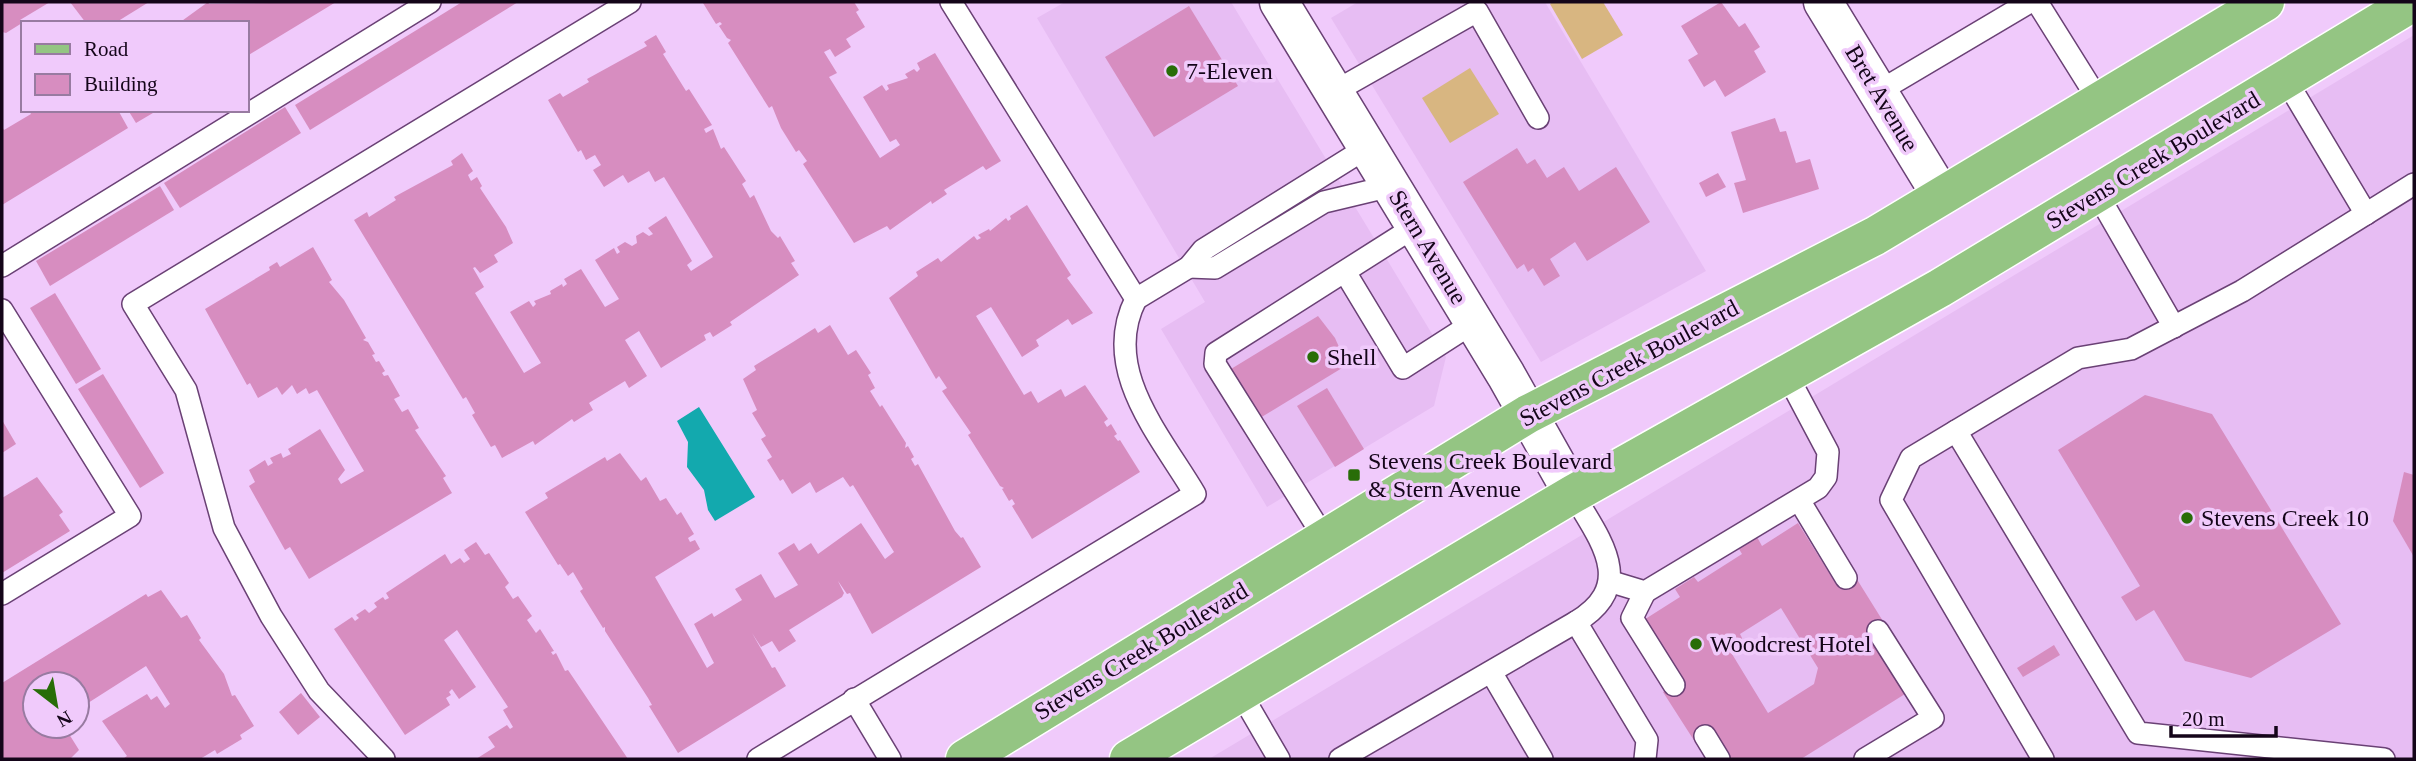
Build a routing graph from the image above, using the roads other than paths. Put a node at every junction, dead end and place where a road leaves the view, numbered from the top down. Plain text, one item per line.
1 (430, 2) edge
2 (630, 2) edge
3 (951, 2) edge
4 (1279, 2) edge
5 (1823, 2) edge
6 (2030, 2) edge
7 (2037, 2) edge
8 (2413, 2) edge
9 (2246, 7) edge
10 (2286, 80) junction
11 (1334, 92) junction
12 (1878, 92) junction
13 (2099, 101) junction
14 (1538, 118) dead end
15 (1368, 147) junction
16 (2414, 184) edge
17 (1391, 186) junction
18 (1941, 195) junction
19 (2098, 195) junction
20 (2366, 214) junction
21 (1416, 226) junction
22 (2, 266) edge
23 (1189, 267) junction
24 (1345, 272) junction
25 (1136, 299) junction
26 (2, 310) edge
27 (1473, 323) junction
28 (2174, 327) junction
29 (1786, 373) junction
30 (1528, 414) junction
31 (1956, 431) junction
32 (1573, 494) junction
33 (1799, 500) junction
34 (1325, 539) junction
35 (1846, 578) dead end
36 (1612, 582) junction
37 (1645, 592) junction
38 (2, 594) edge
39 (1576, 622) junction
40 (1878, 631) dead end
41 (1492, 672) junction
42 (1674, 685) dead end
43 (1240, 692) junction
44 (854, 699) junction
45 (1705, 736) dead end
46 (1646, 750) edge
47 (384, 759) edge
48 (758, 759) edge
49 (890, 759) edge
50 (965, 759) edge
51 (1129, 759) edge
52 (1279, 759) edge
53 (1340, 759) edge
54 (1542, 759) edge
55 (1658, 759) edge
56 (1719, 759) edge
57 (1865, 759) edge
58 (2043, 759) edge
59 (2384, 759) edge

1 - 22 lane
2 - 47 lane
3 - 25 lane
4 - 11 street, Stern Avenue
5 - 12 street, Bret Avenue
6 - 12 lane
7 - 13 lane
8 - 10 main road, Stevens Creek Boulevard
9 - 13 main road, Stevens Creek Boulevard
10 - 19 main road, Stevens Creek Boulevard
10 - 20 lane
11 - 14 lane
11 - 15 street, Stern Avenue
12 - 18 street, Bret Avenue
13 - 18 main road, Stevens Creek Boulevard
15 - 17 street, Stern Avenue
15 - 23 lane
16 - 20 lane
17 - 21 street, Stern Avenue
17 - 23 lane
18 - 30 main road, Stevens Creek Boulevard
19 - 28 lane
19 - 29 main road, Stevens Creek Boulevard
20 - 28 lane
21 - 24 lane
21 - 27 street, Stern Avenue
23 - 25 lane
24 - 27 lane
24 - 34 lane
25 - 44 lane
26 - 38 lane
27 - 30 street, Stern Avenue
28 - 31 lane
29 - 32 main road, Stevens Creek Boulevard
29 - 33 lane
30 - 32 street, Stern Avenue
30 - 34 main road, Stevens Creek Boulevard
31 - 58 lane
31 - 59 lane
32 - 36 lane
32 - 43 main road, Stevens Creek Boulevard
33 - 35 lane
33 - 37 lane
34 - 50 main road, Stevens Creek Boulevard
36 - 37 lane
36 - 39 lane
37 - 42 lane
39 - 41 lane
39 - 46 lane
40 - 57 lane
41 - 53 lane
41 - 54 lane
43 - 51 main road, Stevens Creek Boulevard
43 - 52 lane
44 - 48 lane
44 - 49 lane
45 - 56 lane
46 - 55 lane

